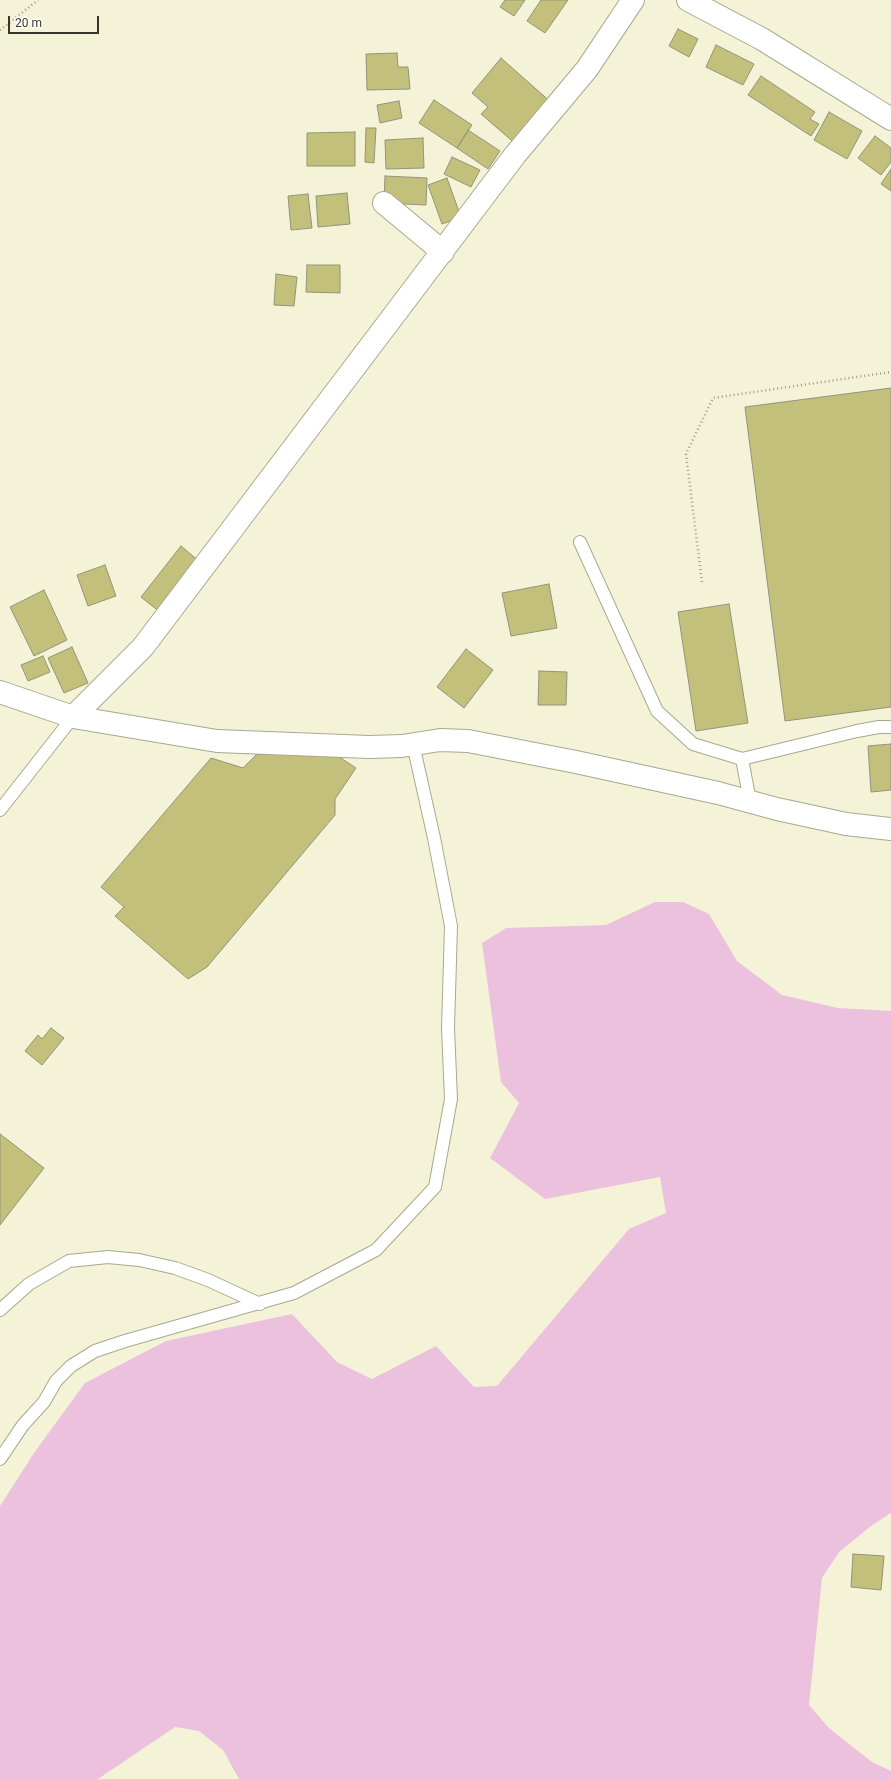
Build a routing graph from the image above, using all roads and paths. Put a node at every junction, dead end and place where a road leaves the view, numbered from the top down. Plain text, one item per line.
1 (38, 0) edge
2 (633, 0) edge
3 (688, 0) edge
4 (0, 30) edge
5 (891, 119) edge
6 (384, 203) dead end
7 (443, 252) junction
8 (891, 372) edge
9 (580, 542) dead end
10 (702, 582) dead end
11 (0, 692) edge
12 (73, 717) junction
13 (891, 727) edge
14 (413, 744) junction
15 (742, 759) junction
16 (750, 801) junction
17 (0, 810) edge
18 (891, 829) edge
19 (260, 1304) junction
20 (0, 1310) edge
21 (0, 1460) edge

1 - 4 path
2 - 7 street
3 - 5 street
6 - 7 street
7 - 12 street
8 - 10 path
9 - 15 lane
11 - 12 street
12 - 14 street
12 - 17 lane
13 - 15 lane
14 - 16 street
14 - 19 lane
15 - 16 lane
16 - 18 street
19 - 20 lane
19 - 21 lane

